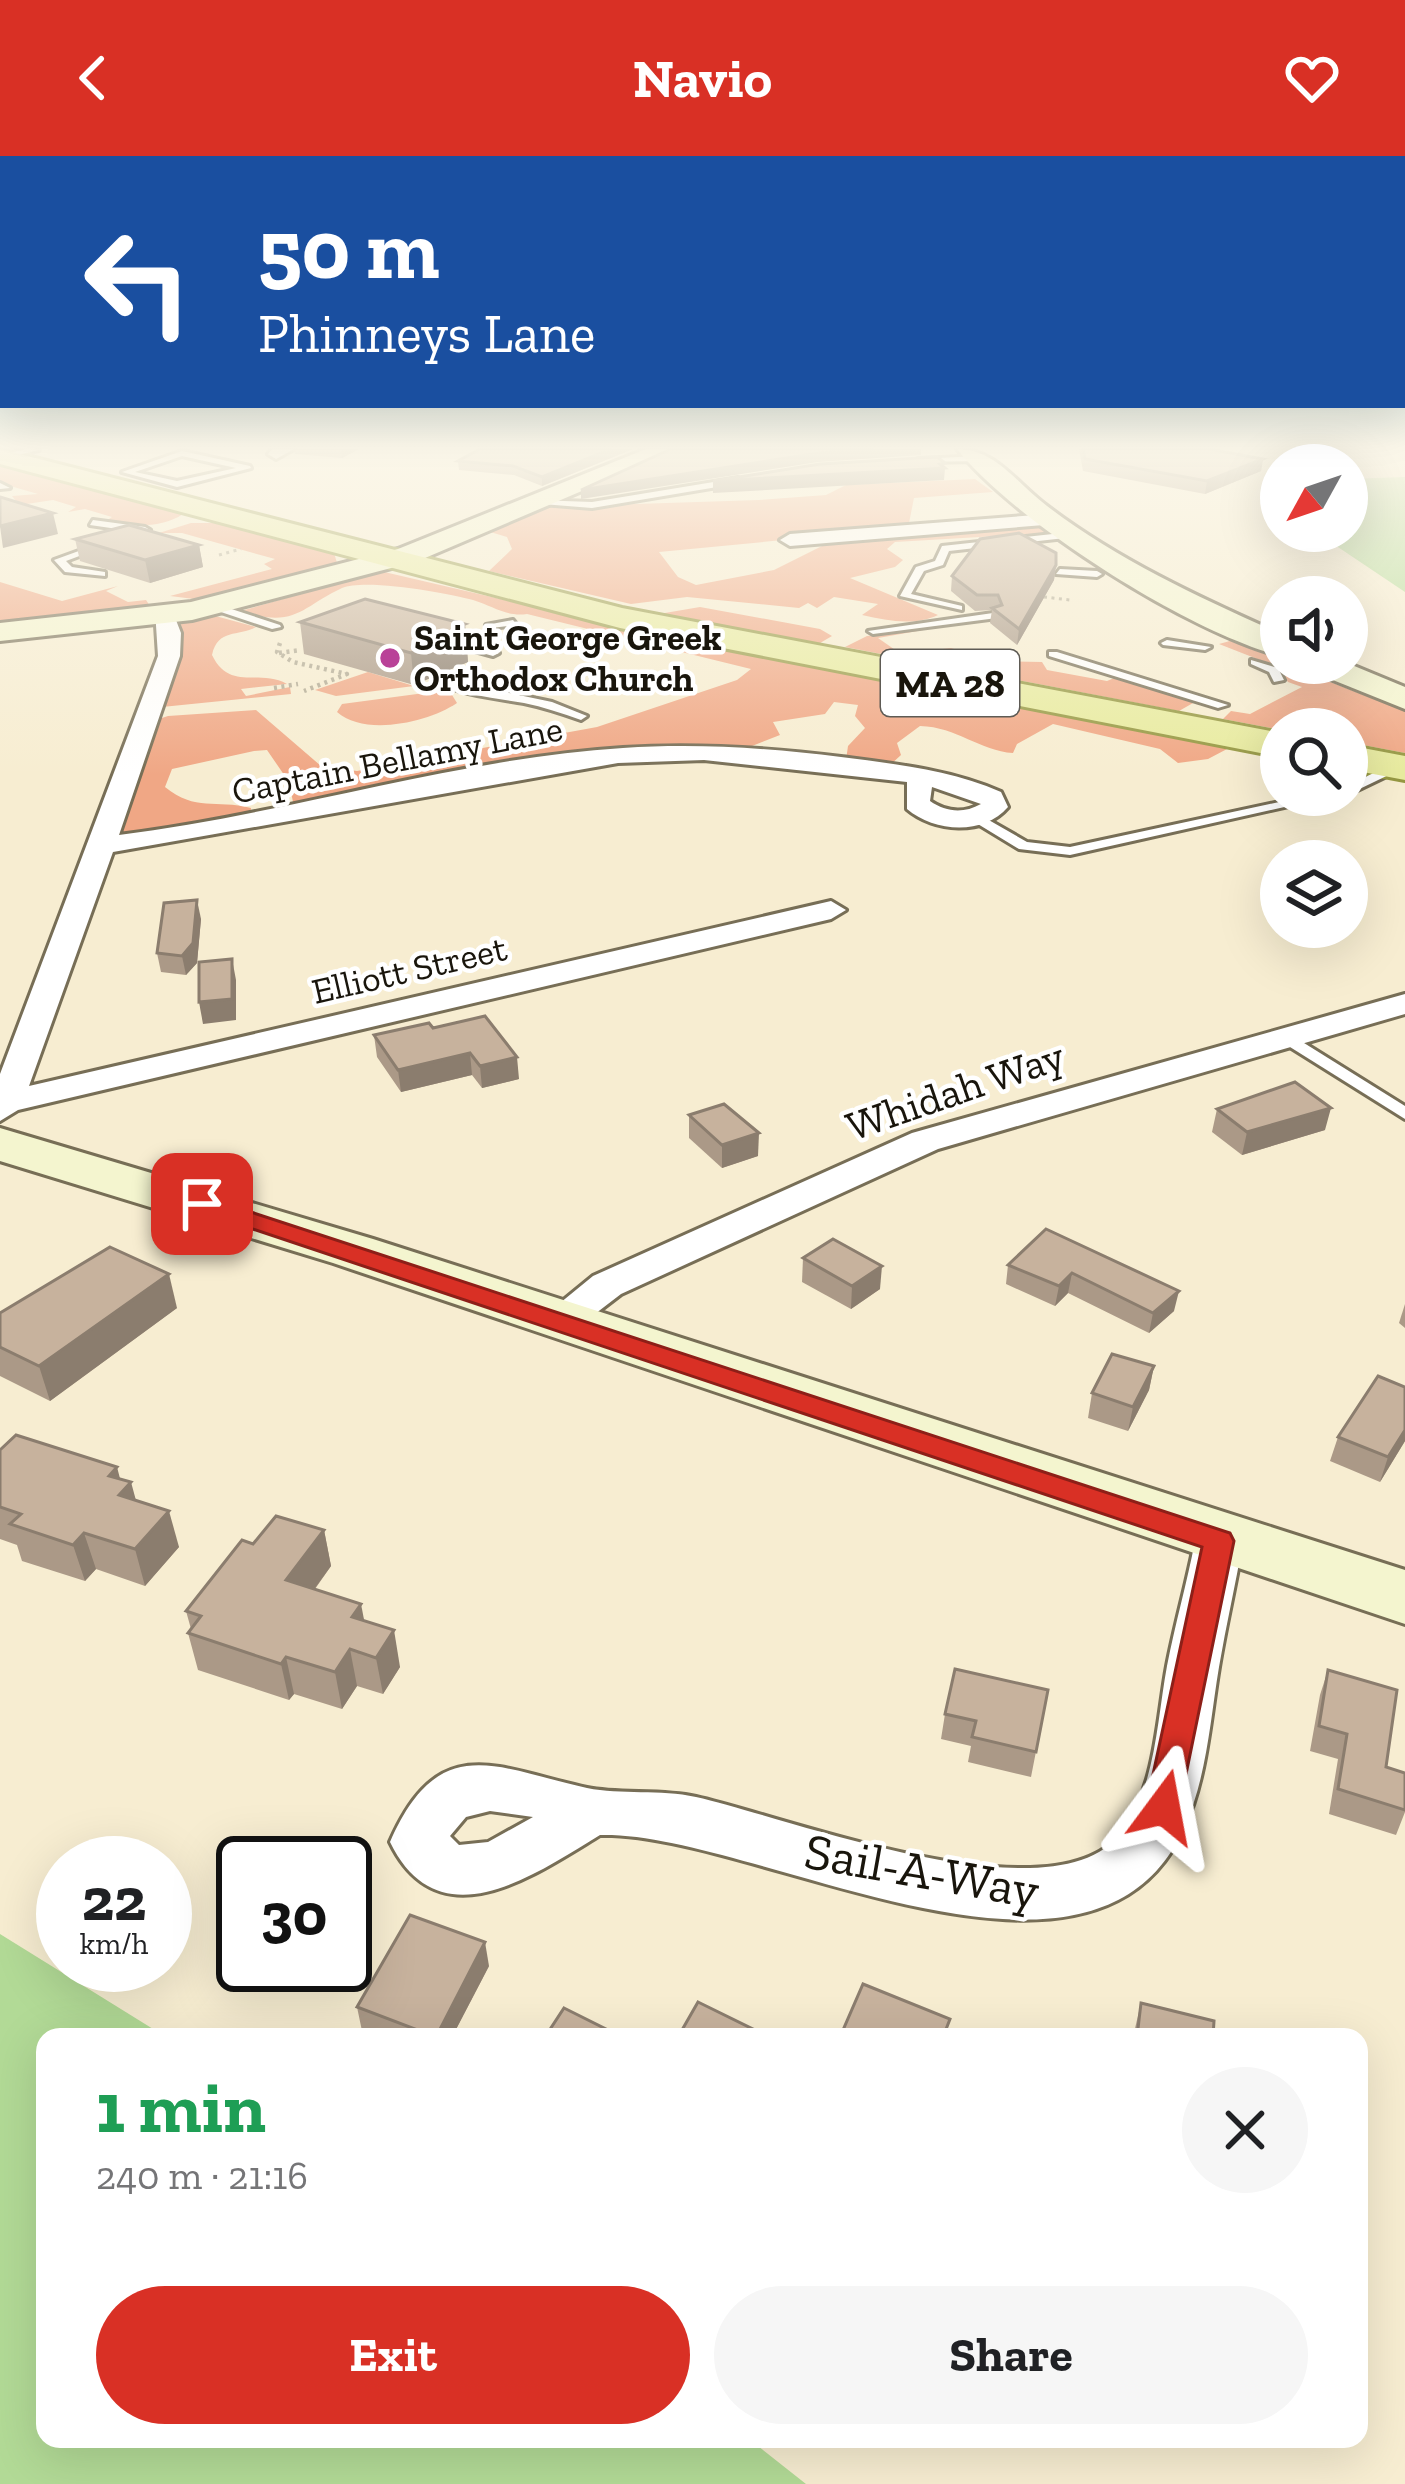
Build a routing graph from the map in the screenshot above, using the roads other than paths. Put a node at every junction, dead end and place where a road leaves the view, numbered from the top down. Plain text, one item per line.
1 (60, 558) edge
2 (376, 558) edge
3 (391, 558) edge
4 (942, 558) edge
5 (1111, 558) edge
6 (385, 560) junction
7 (1060, 572) edge
8 (101, 574) edge
9 (1096, 574) dead end
10 (213, 606) junction
11 (958, 608) dead end
12 (163, 615) junction
13 (993, 616) edge
14 (513, 623) dead end
15 (937, 623) junction
16 (491, 625) dead end
17 (276, 627) dead end
18 (873, 631) dead end
19 (0, 632) edge
20 (950, 633) dead end
21 (1260, 636) edge
22 (443, 638) edge
23 (1185, 640) dead end
24 (1205, 647) dead end
25 (493, 653) dead end
26 (1255, 662) dead end
27 (1260, 664) edge
28 (442, 682) dead end
29 (1368, 684) edge
30 (1405, 699) edge
31 (1228, 702) joint
32 (581, 716) dead end
33 (1260, 741) edge
34 (1368, 761) edge
35 (1401, 767) edge
36 (1368, 782) edge
37 (1260, 810) edge
38 (975, 818) joint
39 (102, 845) junction
40 (831, 910) dead end
41 (1405, 1004) edge
42 (1288, 1038) junction
43 (1405, 1114) edge
44 (2, 1119) edge
45 (559, 1322) junction
46 (1219, 1541) junction
47 (1405, 1597) edge
48 (587, 1813) dead end

1 - 8 lane
2 - 6 main road, MA 28
3 - 6 main road
4 - 11 lane
5 - 21 main road
6 - 10 main road
6 - 33 main road, MA 28
7 - 9 lane
10 - 12 main road
10 - 17 lane
12 - 19 main road
12 - 39 street
13 - 15 lane
14 - 16 lane
15 - 18 lane
15 - 20 lane
22 - 25 lane
23 - 24 lane
26 - 27 lane
28 - 32 lane
29 - 30 main road
31 - 31 lane
34 - 35 main road
35 - 36 lane
37 - 38 lane
38 - 39 street, Captain Bellamy Lane
39 - 44 street
40 - 44 street, Elliott Street
41 - 42 street, Whidah Way
42 - 43 lane
42 - 45 street, Whidah Way
44 - 45 main road
45 - 46 main road
46 - 47 main road
46 - 48 street, Sail-A-Way

